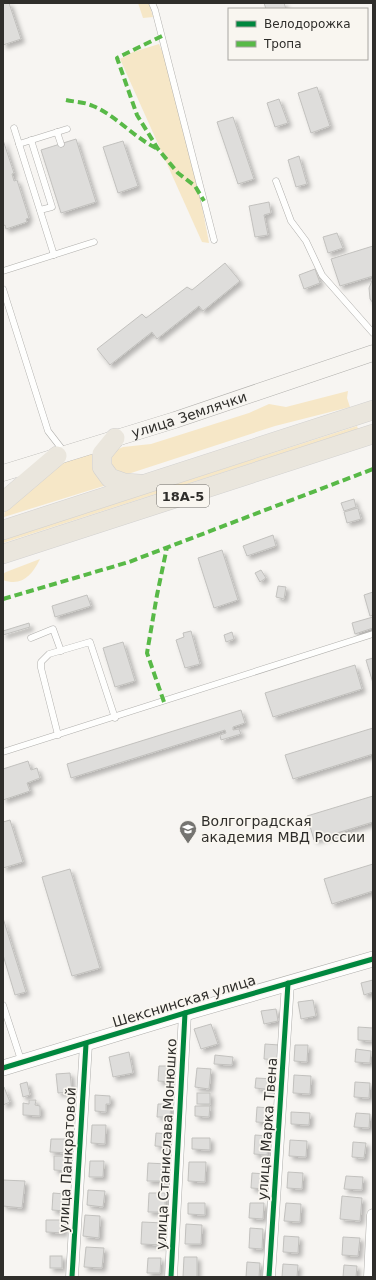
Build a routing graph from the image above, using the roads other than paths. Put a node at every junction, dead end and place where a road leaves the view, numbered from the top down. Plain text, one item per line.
1 (152, 3) edge
2 (14, 128) dead end
3 (67, 129) dead end
4 (57, 132) junction
5 (31, 140) junction
6 (19, 144) junction
7 (61, 144) dead end
8 (276, 181) dead end
9 (40, 210) junction
10 (214, 240) dead end
11 (94, 242) dead end
12 (54, 255) junction
13 (3, 271) edge
14 (3, 289) edge
15 (373, 333) edge
16 (373, 353) edge
17 (364, 413) edge
18 (368, 435) edge
19 (115, 438) junction
20 (62, 455) junction
21 (3, 473) edge
22 (144, 484) junction
23 (3, 502) edge
24 (3, 530) edge
25 (3, 554) edge
26 (373, 634) edge
27 (31, 638) dead end
28 (61, 651) junction
29 (115, 718) junction
30 (58, 735) junction
31 (3, 751) edge
32 (373, 959) edge
33 (288, 982) junction
34 (3, 1006) edge
35 (185, 1013) junction
36 (86, 1044) junction
37 (22, 1063) junction
38 (3, 1068) edge
39 (373, 1216) edge
40 (72, 1277) edge
41 (171, 1277) edge
42 (269, 1277) edge
43 (370, 1277) edge

1 - 10 lane
2 - 6 lane
3 - 4 lane
4 - 5 lane
4 - 7 lane
5 - 6 lane
5 - 9 lane
6 - 9 lane
8 - 15 lane
9 - 12 lane
11 - 12 lane
12 - 13 lane
14 - 20 lane
16 - 19 main road, улица Землячки
17 - 22 highway, 18А-5
18 - 25 highway, 18А-5
19 - 20 main road, улица Землячки
19 - 22 highway
20 - 21 main road, улица Землячки
20 - 23 highway
22 - 24 highway, 18А-5
26 - 29 lane
27 - 28 lane
28 - 29 lane
28 - 30 lane
29 - 30 lane
30 - 31 lane
32 - 33 street, Шекснинская улица
33 - 35 street, Шекснинская улица
33 - 42 street, улица Марка Твена
34 - 37 lane
35 - 36 street, Шекснинская улица
35 - 41 street, улица Станислава Монюшко
36 - 37 street, Шекснинская улица
36 - 40 street, улица Панкратовой
37 - 38 street, Шекснинская улица
39 - 43 street

